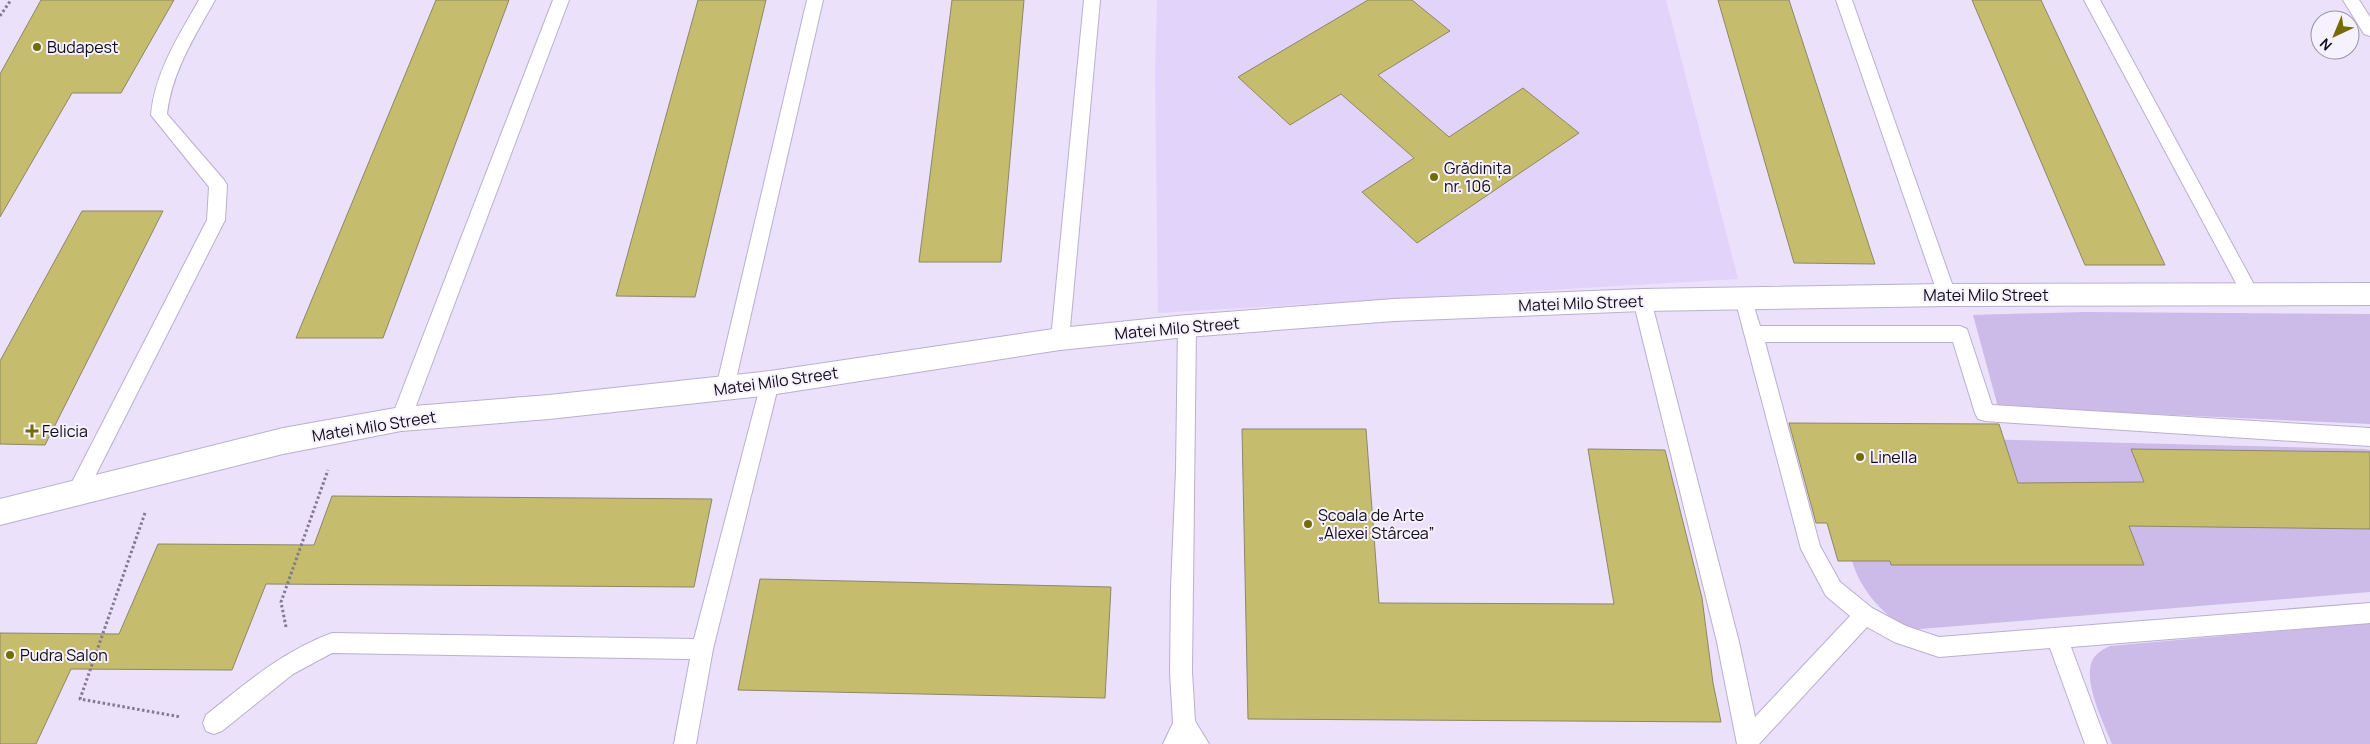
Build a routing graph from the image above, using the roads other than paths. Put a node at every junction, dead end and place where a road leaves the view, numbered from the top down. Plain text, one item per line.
1 (207, 0) edge
2 (560, 0) edge
3 (815, 0) edge
4 (1092, 0) edge
5 (1844, 0) edge
6 (2092, 0) edge
7 (2351, 0) edge
8 (2370, 30) edge
9 (2251, 294) junction
10 (2370, 294) edge
11 (1947, 295) junction
12 (1744, 299) junction
13 (1642, 300) junction
14 (1187, 326) junction
15 (1754, 334) junction
16 (1060, 339) junction
17 (770, 383) junction
18 (725, 388) junction
19 (401, 419) junction
20 (2370, 437) edge
21 (76, 494) junction
22 (0, 512) edge
23 (2370, 613) edge
24 (1865, 615) junction
25 (2057, 638) junction
26 (702, 650) junction
27 (214, 723) road end
28 (1179, 734) edge
29 (1748, 742) edge
30 (684, 744) edge
31 (1198, 744) edge
32 (2096, 744) edge

1 - 21 lane
2 - 19 lane
3 - 18 lane
4 - 16 lane
5 - 11 lane
6 - 9 lane
7 - 8 lane
9 - 10 street, Matei Milo Street
9 - 11 street, Matei Milo Street
11 - 12 street, Matei Milo Street
12 - 13 street, Matei Milo Street
12 - 15 lane
13 - 14 street, Matei Milo Street
13 - 29 lane
14 - 16 street, Matei Milo Street
14 - 28 lane
15 - 20 lane
15 - 24 lane
16 - 17 street, Matei Milo Street
17 - 18 street, Matei Milo Street
17 - 26 lane
18 - 19 street, Matei Milo Street
19 - 21 street, Matei Milo Street
21 - 22 street, Matei Milo Street
23 - 25 lane
24 - 25 lane
24 - 29 lane
25 - 32 lane
26 - 27 lane
26 - 30 lane
28 - 31 lane

